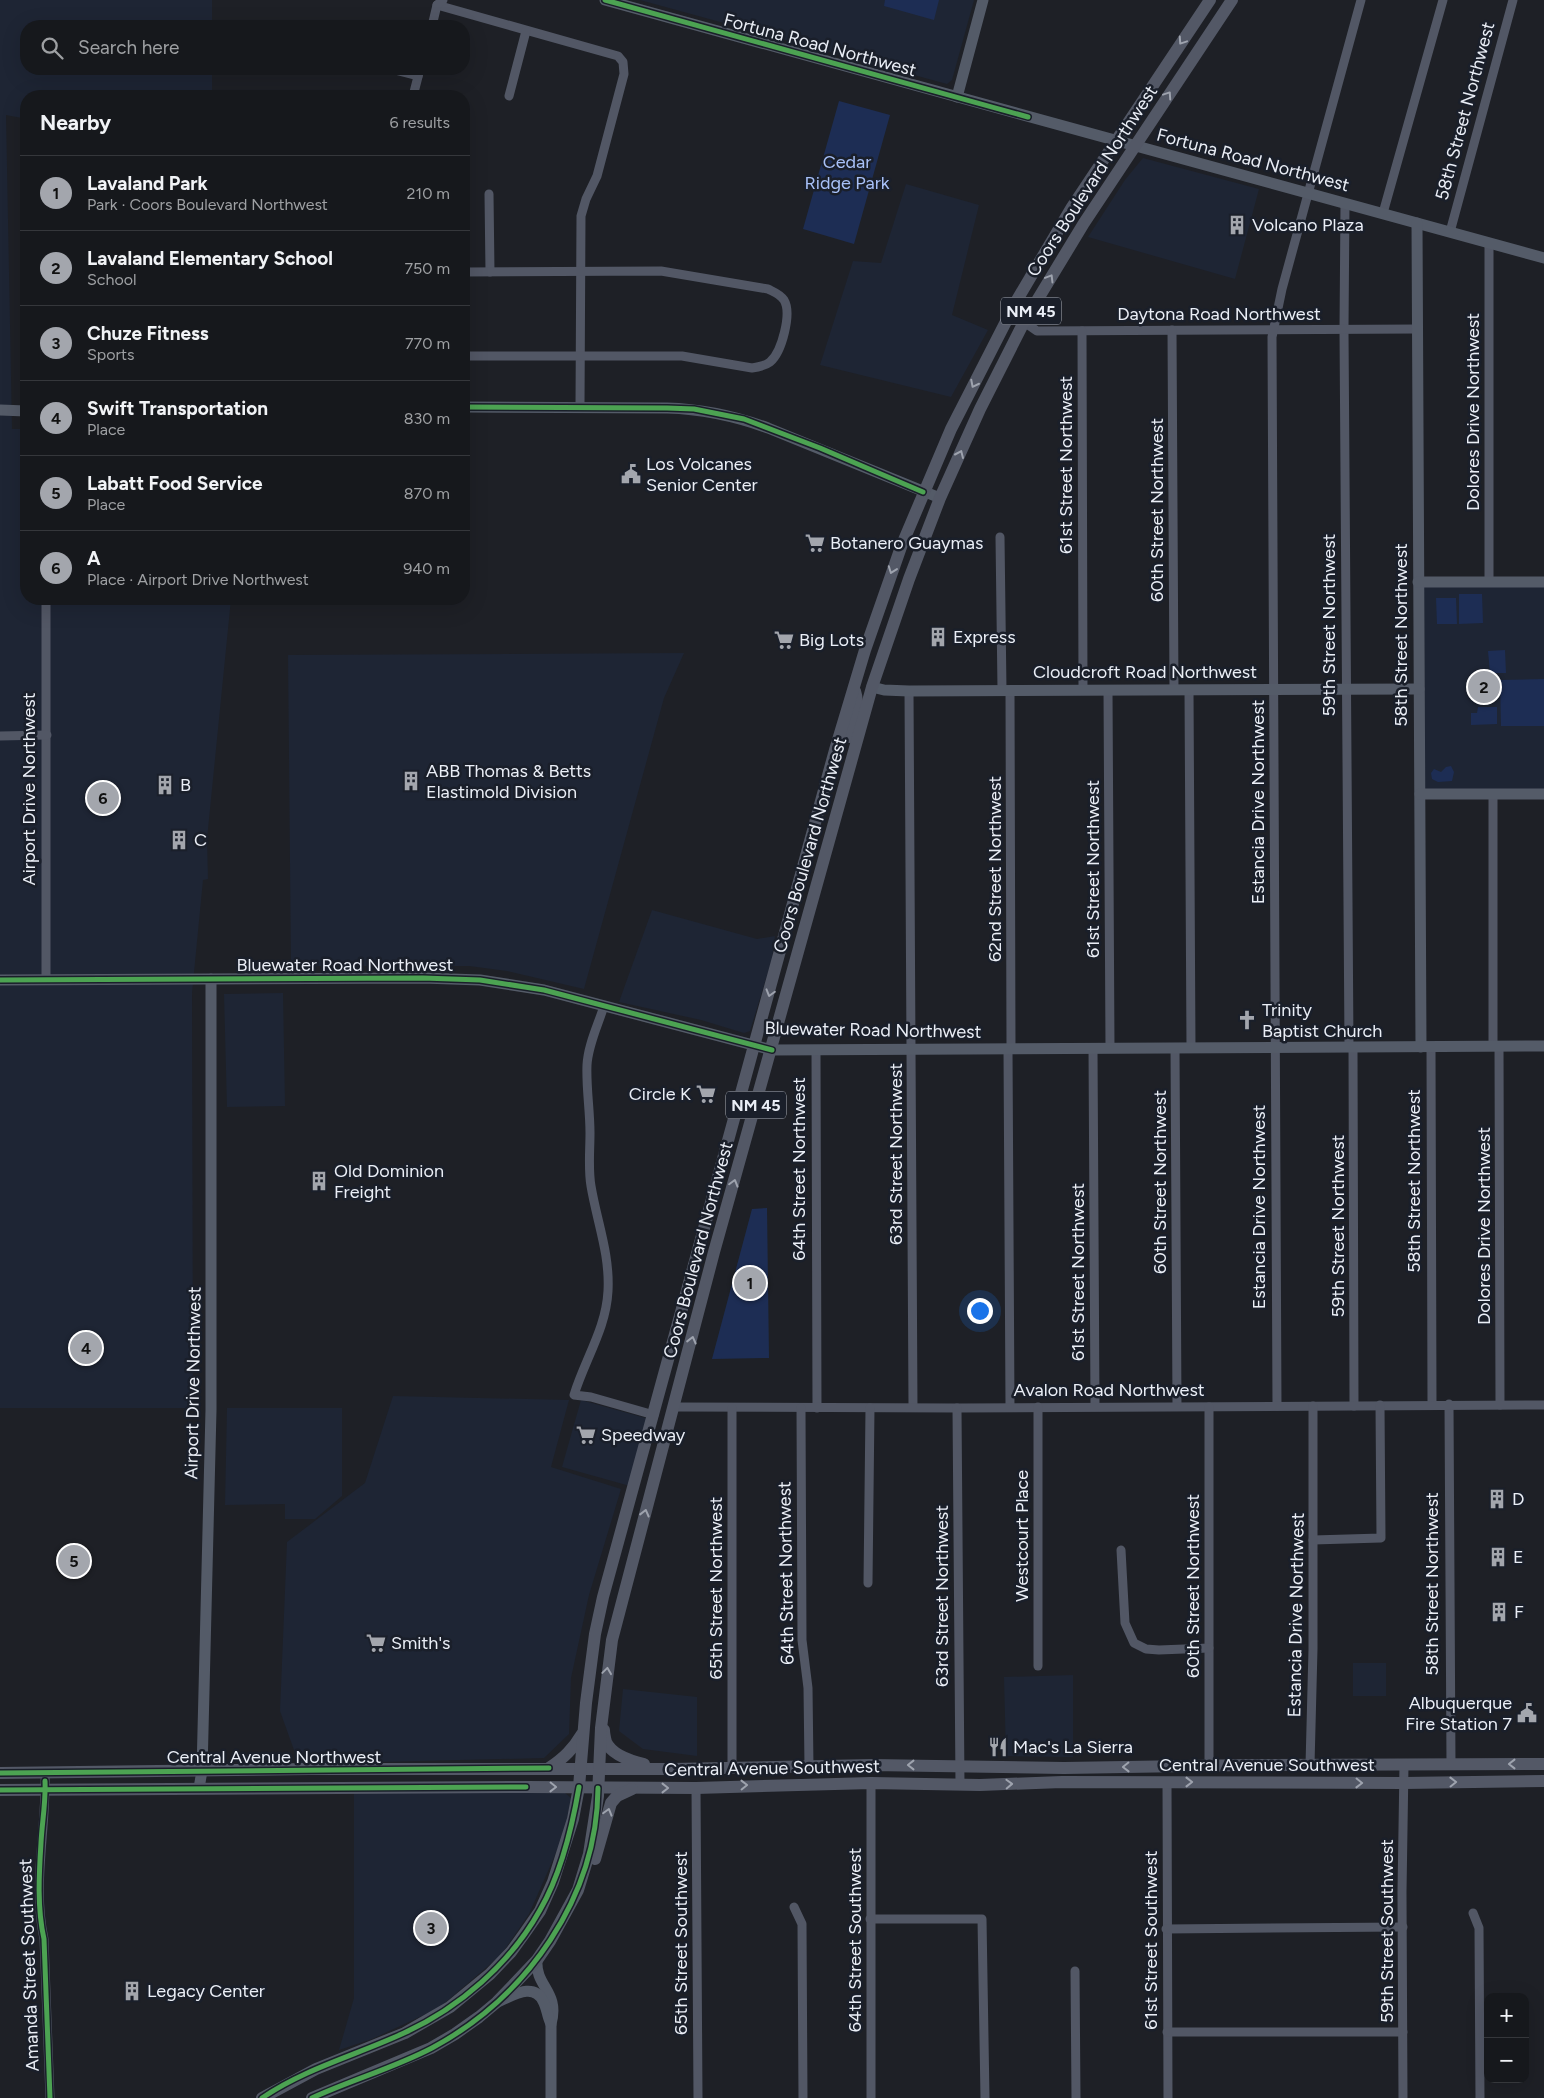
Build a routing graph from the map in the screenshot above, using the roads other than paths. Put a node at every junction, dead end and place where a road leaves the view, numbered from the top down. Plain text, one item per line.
1 (605, 0) edge
2 (983, 0) edge
3 (1210, 0) edge
4 (1232, 0) edge
5 (1361, 0) edge
6 (1443, 0) edge
7 (1514, 0) edge
8 (439, 2) edge
9 (434, 20) edge
10 (526, 30) junction
11 (418, 75) edge
12 (414, 90) edge
13 (510, 96) dead end
14 (958, 97) junction
15 (1116, 141) junction
16 (1135, 146) junction
17 (489, 194) dead end
18 (1307, 194) junction
19 (1345, 203) junction
20 (1383, 213) junction
21 (1417, 223) junction
22 (1450, 232) junction
23 (1489, 243) junction
24 (1544, 258) edge
25 (1033, 271) junction
26 (470, 272) edge
27 (490, 272) junction
28 (580, 272) junction
29 (1024, 322) junction
30 (1273, 329) junction
31 (1417, 329) junction
32 (1172, 330) junction
33 (1344, 330) junction
34 (1082, 331) junction
35 (991, 350) junction
36 (582, 355) junction
37 (470, 356) edge
38 (580, 406) junction
39 (470, 407) edge
40 (980, 409) junction
41 (0, 410) edge
42 (20, 411) edge
43 (924, 492) junction
44 (940, 498) junction
45 (1000, 536) dead end
46 (1418, 582) junction
47 (1489, 582) junction
48 (1544, 582) edge
49 (46, 605) edge
50 (871, 631) junction
51 (872, 687) junction
52 (853, 688) junction
53 (1273, 689) junction
54 (1346, 689) junction
55 (1419, 689) junction
56 (1006, 690) junction
57 (1083, 690) junction
58 (1108, 690) junction
59 (1174, 690) junction
60 (1189, 690) junction
61 (909, 691) junction
62 (47, 735) junction
63 (0, 736) edge
64 (855, 749) junction
65 (1420, 794) junction
66 (1493, 794) junction
67 (1544, 794) edge
68 (211, 979) junction
69 (0, 980) edge
70 (46, 980) junction
71 (604, 1006) junction
72 (755, 1046) junction
73 (1496, 1046) junction
74 (1544, 1046) edge
75 (1275, 1047) junction
76 (1351, 1047) junction
77 (1426, 1047) junction
78 (1093, 1048) junction
79 (1110, 1048) junction
80 (1175, 1048) junction
81 (1191, 1048) junction
82 (912, 1049) junction
83 (1010, 1049) junction
84 (772, 1050) junction
85 (816, 1050) junction
86 (674, 1339) junction
87 (1449, 1404) junction
88 (1380, 1405) junction
89 (1432, 1405) junction
90 (1500, 1405) junction
91 (1544, 1405) edge
92 (1095, 1406) junction
93 (1177, 1406) junction
94 (1209, 1406) junction
95 (1277, 1406) junction
96 (1313, 1406) junction
97 (1354, 1406) junction
98 (675, 1407) junction
99 (913, 1407) junction
100 (1010, 1407) junction
101 (1038, 1407) junction
102 (732, 1408) junction
103 (801, 1408) junction
104 (817, 1408) junction
105 (870, 1408) junction
106 (958, 1408) junction
107 (654, 1415) junction
108 (654, 1475) junction
109 (1313, 1540) junction
110 (1121, 1550) dead end
111 (868, 1583) dead end
112 (595, 1634) junction
113 (612, 1640) junction
114 (1209, 1648) junction
115 (1038, 1666) dead end
116 (602, 1720) junction
117 (584, 1729) junction
118 (1451, 1764) junction
119 (1544, 1764) edge
120 (1209, 1765) junction
121 (1310, 1765) junction
122 (1404, 1765) junction
123 (960, 1766) junction
124 (809, 1767) junction
125 (549, 1768) junction
126 (581, 1768) junction
127 (599, 1768) junction
128 (732, 1768) junction
129 (664, 1769) junction
130 (202, 1770) junction
131 (130, 1771) junction
132 (45, 1772) junction
133 (0, 1773) edge
134 (1544, 1781) edge
135 (1167, 1782) junction
136 (871, 1783) junction
137 (1404, 1783) junction
138 (960, 1785) junction
139 (46, 1788) junction
140 (129, 1788) junction
141 (199, 1788) junction
142 (579, 1788) junction
143 (598, 1788) junction
144 (634, 1788) junction
145 (696, 1788) junction
146 (0, 1790) edge
147 (578, 1890) junction
148 (794, 1908) dead end
149 (1473, 1914) dead end
150 (870, 1919) junction
151 (1403, 1927) junction
152 (1166, 1929) junction
153 (537, 1960) junction
154 (1075, 1971) dead end
155 (497, 2002) junction
156 (551, 2024) junction
157 (1167, 2032) junction
158 (1402, 2032) junction
159 (50, 2098) edge
160 (262, 2098) edge
161 (312, 2098) edge
162 (551, 2098) edge
163 (698, 2098) edge
164 (803, 2098) edge
165 (871, 2098) edge
166 (985, 2098) edge
167 (1076, 2098) edge
168 (1168, 2098) edge
169 (1403, 2098) edge
170 (1480, 2098) edge

1 - 14 street, Fortuna Road Northwest
2 - 14 street
3 -> 15 main road, Coors Boulevard Northwest / NM 45
16 -> 4 main road, Coors Boulevard Northwest / NM 45
5 - 18 street, Estancia Drive Northwest
6 - 20 street
7 - 22 street, 58th Street Northwest
8 - 9 street
8 - 10 street
10 - 13 street
10 - 28 street
11 - 12 street
14 - 15 street, Fortuna Road Northwest
15 - 16 street, Fortuna Road Northwest
15 - 25 main road, Coors Boulevard Northwest / NM 45
16 - 18 street, Fortuna Road Northwest
29 -> 16 main road, Coors Boulevard Northwest / NM 45
17 - 27 street
18 - 19 street, Fortuna Road Northwest
18 - 30 street, Estancia Drive Northwest
19 - 20 street, Fortuna Road Northwest
19 - 33 street, 59th Street Northwest
20 - 21 street, Fortuna Road Northwest
21 - 22 street, Fortuna Road Northwest
21 - 31 street, 58th Street Northwest
22 - 23 street, Fortuna Road Northwest
23 - 24 street, Fortuna Road Northwest
23 - 47 street, Dolores Drive Northwest
25 - 29 main road
25 - 35 main road, Coors Boulevard Northwest / NM 45
26 - 27 street
27 - 28 street
28 - 36 street
28 - 36 street
29 - 34 street, Daytona Road Northwest
29 - 40 main road, Coors Boulevard Northwest / NM 45
30 - 32 street, Daytona Road Northwest
30 - 33 street, Daytona Road Northwest
30 - 53 street, Estancia Drive Northwest
31 - 33 street, Daytona Road Northwest
31 - 46 street, 58th Street Northwest
32 - 34 street, Daytona Road Northwest
32 - 59 street, 60th Street Northwest
33 - 54 street, 59th Street Northwest
34 - 57 street, 61st Street Northwest
35 - 40 main road
35 -> 43 main road, Coors Boulevard Northwest / NM 45
36 - 37 street
36 - 38 street
38 - 39 street
38 - 43 street
44 -> 40 main road, Coors Boulevard Northwest / NM 45
41 - 42 street
43 - 44 street
43 -> 50 main road, Coors Boulevard Northwest / NM 45
44 - 51 main road, Coors Boulevard Northwest / NM 45
45 - 56 street, 62nd Street Northwest
46 - 47 street
46 - 55 street, 58th Street Northwest
47 - 48 street
49 - 62 street, Airport Drive Northwest
50 - 51 main road
50 - 52 main road, Coors Boulevard Northwest / NM 45
51 - 61 street, Cloudcroft Road Northwest
51 - 64 main road, Coors Boulevard Northwest / NM 45
52 - 64 main road
52 -> 72 main road, Coors Boulevard Northwest / NM 45
53 - 54 street, Cloudcroft Road Northwest
53 - 60 street, Cloudcroft Road Northwest
53 - 75 street, Estancia Drive Northwest
54 - 55 street, Cloudcroft Road Northwest
54 - 76 street, 59th Street Northwest
55 - 65 street, 58th Street Northwest
56 - 57 street, Cloudcroft Road Northwest
56 - 61 street, Cloudcroft Road Northwest
56 - 83 street, 62nd Street Northwest
57 - 58 street, Cloudcroft Road Northwest
58 - 59 street, Cloudcroft Road Northwest
58 - 79 street, 61st Street Northwest
59 - 60 street, Cloudcroft Road Northwest
60 - 81 street
61 - 82 street, 63rd Street Northwest
62 - 63 street
62 - 70 street, Airport Drive Northwest
64 - 84 main road, Coors Boulevard Northwest / NM 45
65 - 66 street
65 - 77 street, 58th Street Northwest
66 - 67 street
66 - 73 street, Dolores Drive Northwest
68 - 70 street, Bluewater Road Northwest
68 - 71 street, Bluewater Road Northwest
68 - 130 street, Airport Drive Northwest
69 - 70 street, Bluewater Road Northwest
71 - 72 street, Bluewater Road Northwest
71 - 107 street
72 - 84 street, Bluewater Road Northwest
72 - 86 main road, Coors Boulevard Northwest / NM 45
73 - 74 street, Bluewater Road Northwest
73 - 77 street, Bluewater Road Northwest
73 - 90 street, Dolores Drive Northwest
75 - 76 street, Bluewater Road Northwest
75 - 81 street, Bluewater Road Northwest
75 - 95 street, Estancia Drive Northwest
76 - 77 street, Bluewater Road Northwest
76 - 97 street, 59th Street Northwest
77 - 89 street, 58th Street Northwest
78 - 79 street, Bluewater Road Northwest
78 - 83 street, Bluewater Road Northwest
78 - 92 street, 61st Street Northwest
79 - 80 street, Bluewater Road Northwest
80 - 81 street, Bluewater Road Northwest
80 - 93 street, 60th Street Northwest
82 - 83 street, Bluewater Road Northwest
82 - 85 street, Bluewater Road Northwest
82 - 99 street, 63rd Street Northwest
83 - 100 street, 62nd Street Northwest
84 - 85 street, Bluewater Road Northwest
98 -> 84 main road, Coors Boulevard Northwest / NM 45
85 - 104 street, 64th Street Northwest
86 - 98 main road
86 - 107 main road, Coors Boulevard Northwest / NM 45
87 - 89 street, Avalon Road Northwest
87 - 90 street, Avalon Road Northwest
87 - 118 street, 58th Street Northwest
88 - 89 street, Avalon Road Northwest
88 - 97 street, Avalon Road Northwest
88 - 109 street
90 - 91 street, Avalon Road Northwest
92 - 93 street, Avalon Road Northwest
92 - 101 street, Avalon Road Northwest
93 - 94 street, Avalon Road Northwest
94 - 95 street, Avalon Road Northwest
94 - 114 street, 60th Street Northwest
95 - 96 street, Avalon Road Northwest
96 - 97 street, Avalon Road Northwest
96 - 109 street, Estancia Drive Northwest
98 - 102 street, Avalon Road Northwest
98 - 108 main road, Coors Boulevard Northwest / NM 45
99 - 105 street, Avalon Road Northwest
99 - 106 street, Avalon Road Northwest
100 - 101 street, Avalon Road Northwest
100 - 106 street, Avalon Road Northwest
101 - 115 street, Westcourt Place
102 - 103 street, Avalon Road Northwest
102 - 128 street, 65th Street Northwest
103 - 104 street, Avalon Road Northwest
103 - 124 street, 64th Street Northwest
104 - 105 street, Avalon Road Northwest
105 - 111 street
106 - 123 street, 63rd Street Northwest
107 - 108 main road
107 - 112 main road, Coors Boulevard Northwest / NM 45
113 -> 108 main road, Coors Boulevard Northwest / NM 45
109 - 121 street, Estancia Drive Northwest
110 - 114 street
112 - 113 main road
112 - 117 main road, Coors Boulevard Northwest / NM 45
116 -> 113 main road, Coors Boulevard Northwest / NM 45
114 - 120 street, 60th Street Northwest
116 - 127 main road, Coors Boulevard Northwest / NM 45
116 - 129 main road
117 - 125 main road
117 - 126 main road, Coors Boulevard Northwest / NM 45
119 -> 118 main road, Central Avenue Northwest
118 - 122 main road, Central Avenue Northwest
120 - 121 main road, Central Avenue Northwest
120 -> 123 main road, Central Avenue Northwest
121 - 122 main road, Central Avenue Northwest
122 - 137 street, 59th Street Southwest
123 -> 124 main road, Central Avenue Northwest
123 - 138 street, 63rd Street Northwest
124 - 128 main road, Central Avenue Northwest
125 - 126 main road, Central Avenue Northwest
125 - 130 main road, Central Avenue Northwest
126 - 127 main road, Central Avenue Northwest
126 - 142 main road, NM 45
127 - 129 main road, Central Avenue Northwest
127 - 143 main road, NM 45
128 - 129 main road, Central Avenue Northwest
130 - 131 main road, Central Avenue Northwest
130 - 141 street, Airport Drive Northwest
131 - 132 main road, Central Avenue Northwest
131 - 140 main road
132 - 133 main road, Central Avenue Northwest
132 - 139 street, Amanda Street Southwest
137 -> 134 main road, Central Avenue Southwest
135 -> 137 main road, Central Avenue Southwest
138 -> 135 main road, Central Avenue Southwest
135 - 152 street, 61st Street Southwest
136 - 138 main road, Central Avenue Southwest
145 -> 136 main road, Central Avenue Southwest
136 - 150 street, 64th Street Southwest
137 - 151 street, 59th Street Southwest
139 - 140 main road, Central Avenue Southwest
139 - 146 main road, Central Avenue Southwest
139 - 159 street, Amanda Street Southwest
140 - 141 main road, Central Avenue Southwest
141 -> 142 main road, Central Avenue Southwest
142 - 143 main road, Central Avenue Southwest
142 - 160 main road, NM 45
143 - 144 main road, Central Avenue Southwest
143 - 147 main road, NM 45
144 -> 145 main road, Central Avenue Southwest
147 -> 144 main road
145 - 163 street, 65th Street Southwest
147 - 153 main road, NM 45
148 - 164 street
149 - 170 street
150 - 165 street, 64th Street Southwest
150 - 166 street
151 - 152 street
151 - 158 street, 59th Street Southwest
152 - 157 street, 61st Street Southwest
153 - 155 main road, NM 45
153 - 156 street
154 - 167 street
155 - 156 street
155 - 161 main road, NM 45
156 - 162 street
157 - 158 street
157 - 168 street, 61st Street Southwest
158 - 169 street, 59th Street Southwest

